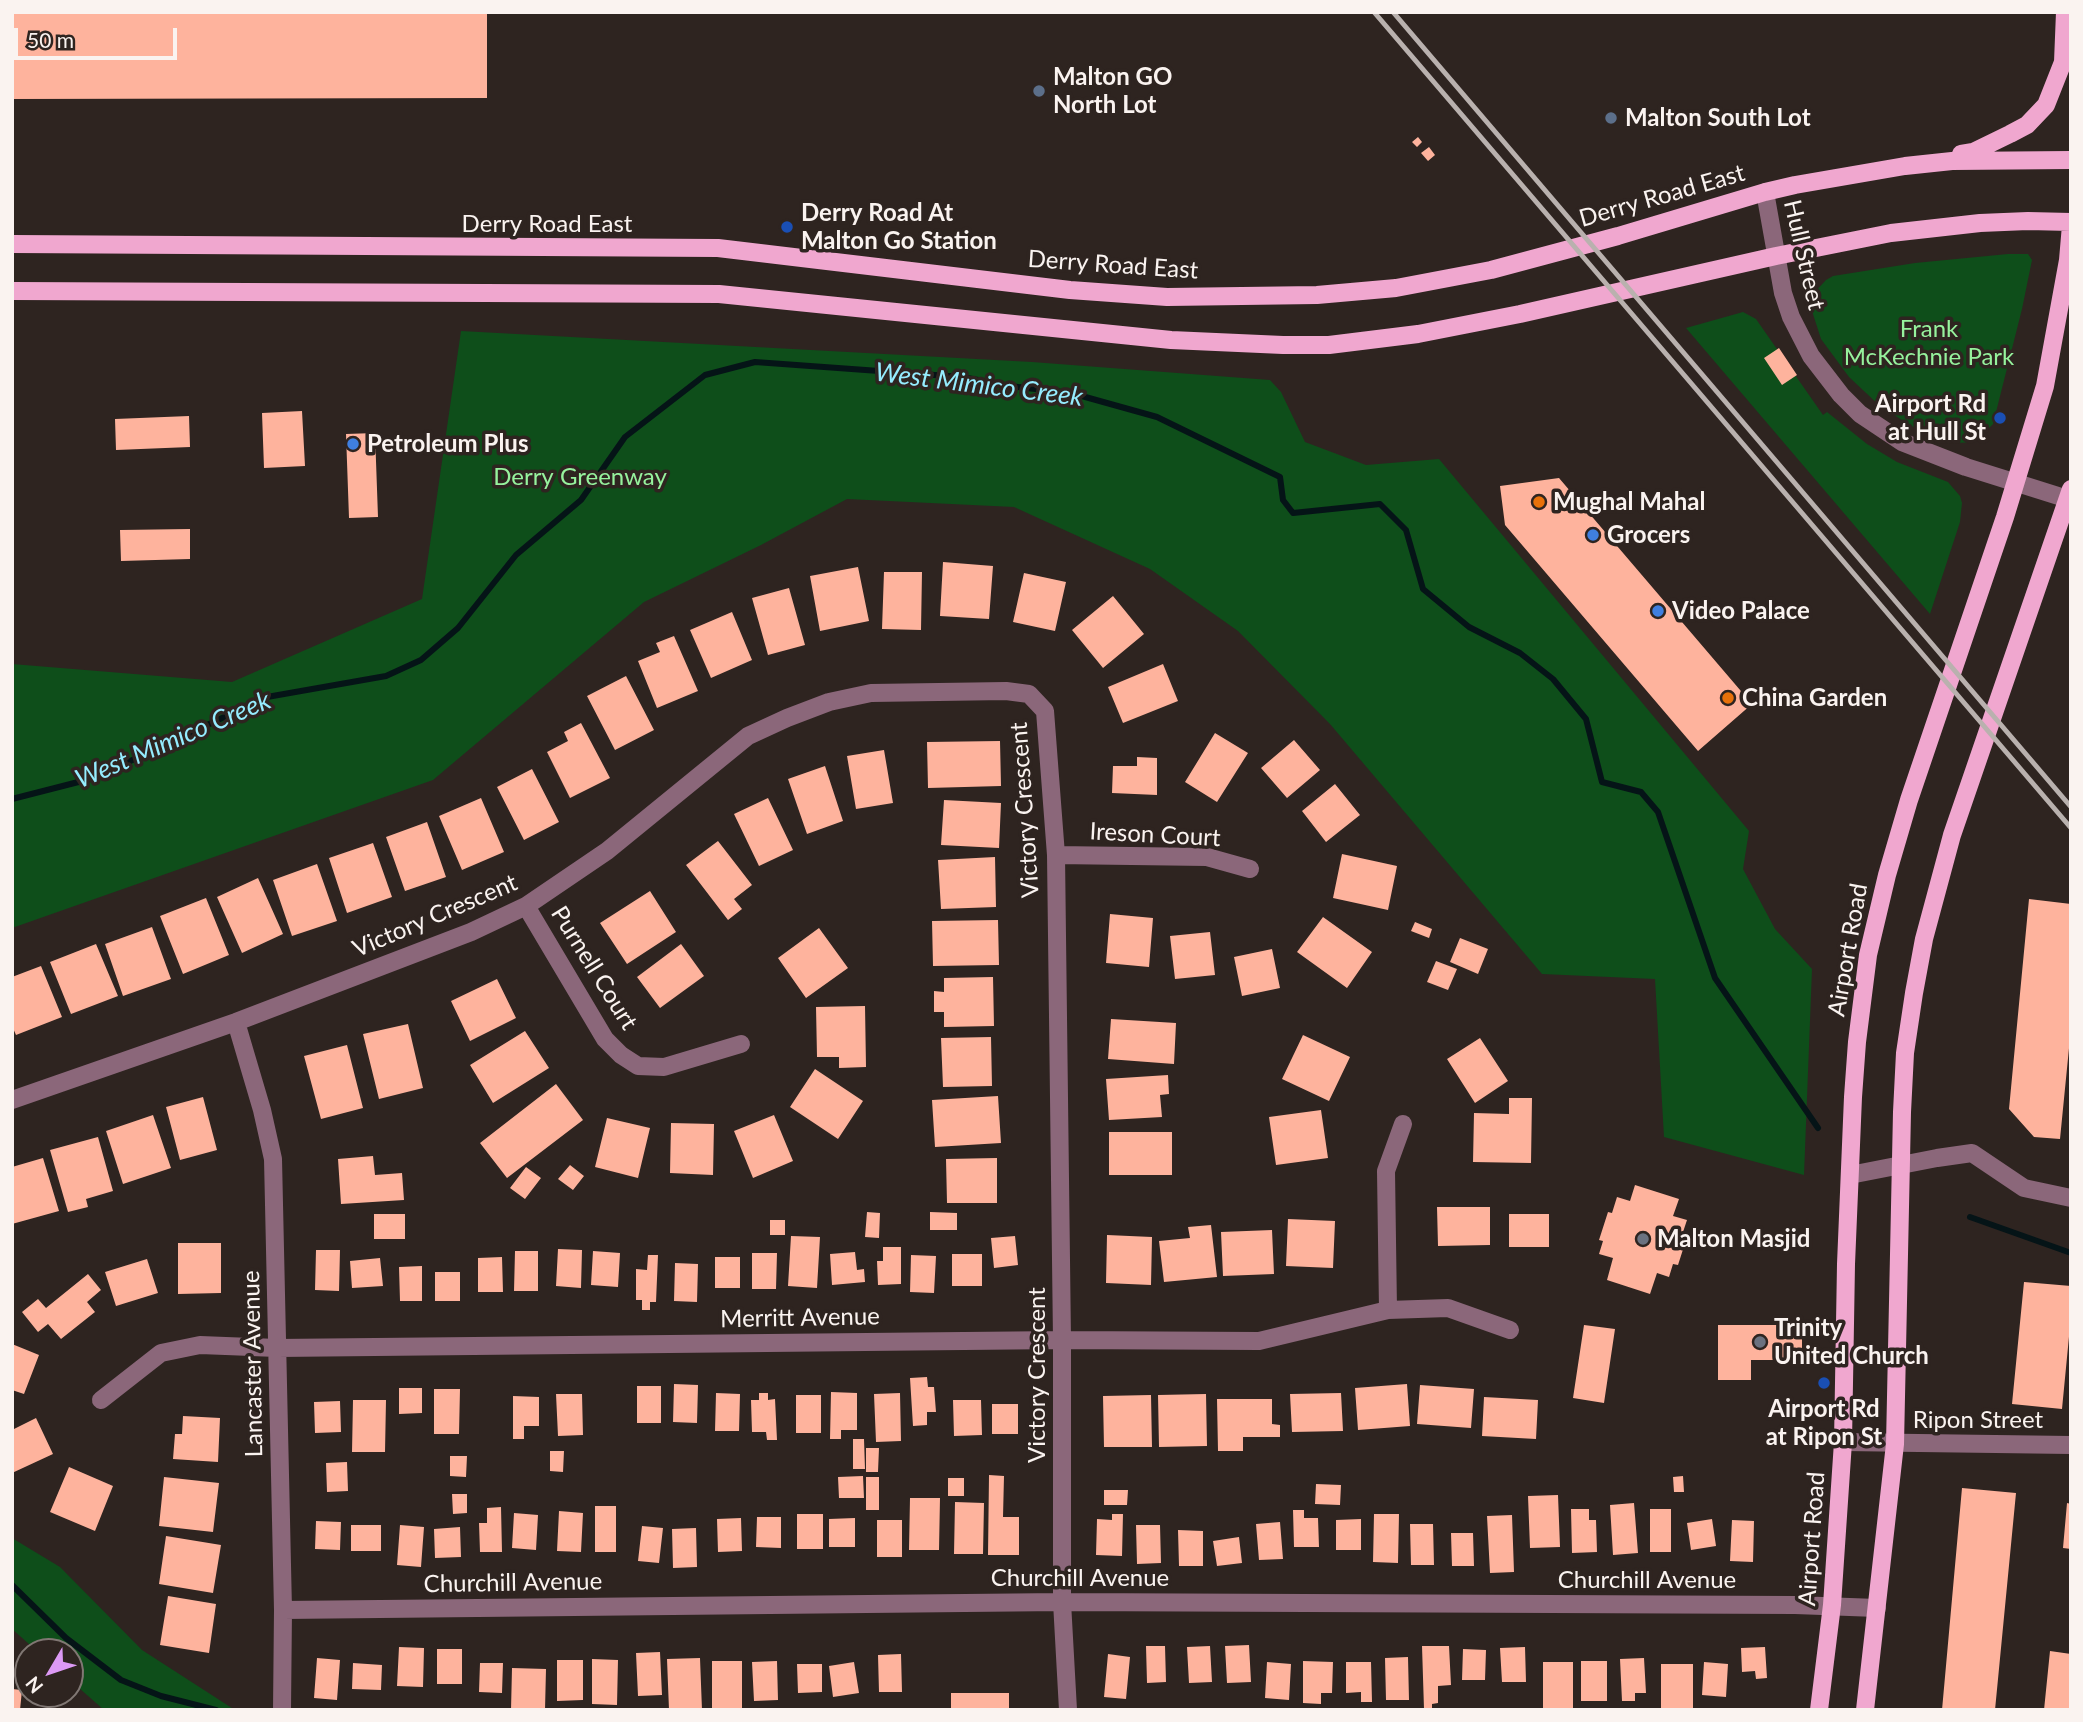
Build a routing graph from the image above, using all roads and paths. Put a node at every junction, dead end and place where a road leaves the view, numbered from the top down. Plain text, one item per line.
1 (2065, 12) edge
2 (2071, 160) edge
3 (1905, 166) junction
4 (1765, 191) junction
5 (2071, 224) edge
6 (12, 244) edge
7 (1776, 256) junction
8 (12, 291) edge
9 (2016, 483) junction
10 (2070, 496) edge
11 (1056, 855) junction
12 (1250, 869) dead end
13 (526, 906) junction
14 (236, 1021) junction
15 (741, 1044) dead end
16 (12, 1100) edge
17 (1403, 1124) dead end
18 (1901, 1165) junction
19 (1850, 1175) junction
20 (2071, 1198) edge
21 (1388, 1310) junction
22 (1510, 1330) dead end
23 (1062, 1340) junction
24 (277, 1348) junction
25 (101, 1400) dead end
26 (1843, 1442) junction
27 (1895, 1444) junction
28 (2071, 1445) edge
29 (1062, 1602) junction
30 (1832, 1605) junction
31 (1877, 1608) junction
32 (283, 1609) junction
33 (282, 1710) edge
34 (1068, 1710) edge
35 (1819, 1710) edge
36 (1865, 1710) edge

1 - 3 main road
2 - 3 main road, Derry Road East
3 - 4 main road, Derry Road East
4 - 6 main road, Derry Road East
4 - 7 street, Hull Street
5 - 7 main road
5 - 9 main road, Airport Road
7 - 8 main road
7 - 9 street, Hull Street
9 - 10 street, Hull Street
9 - 19 main road, Airport Road
10 - 18 main road
11 - 12 street, Ireson Court
11 - 13 street, Victory Crescent
11 - 23 street, Victory Crescent
13 - 14 street, Victory Crescent
13 - 15 street, Purnell Court
14 - 16 street, Victory Crescent
14 - 24 street, Lancaster Avenue
17 - 21 street
18 - 19 street
18 - 20 street
18 - 27 main road
19 - 26 main road, Airport Road
21 - 22 street, Merritt Avenue
21 - 23 street, Merritt Avenue
23 - 24 street, Merritt Avenue
23 - 29 street, Victory Crescent
24 - 25 street, Merritt Avenue
24 - 32 street, Lancaster Avenue
26 - 27 street, Ripon Street
26 - 30 main road, Airport Road
27 - 28 street, Ripon Street
27 - 31 main road
29 - 30 street, Churchill Avenue
29 - 32 street, Churchill Avenue
29 - 34 street, Victory Crescent
30 - 31 street, Churchill Avenue
30 - 35 main road, Airport Road
31 - 36 main road
32 - 33 street, Lancaster Avenue

